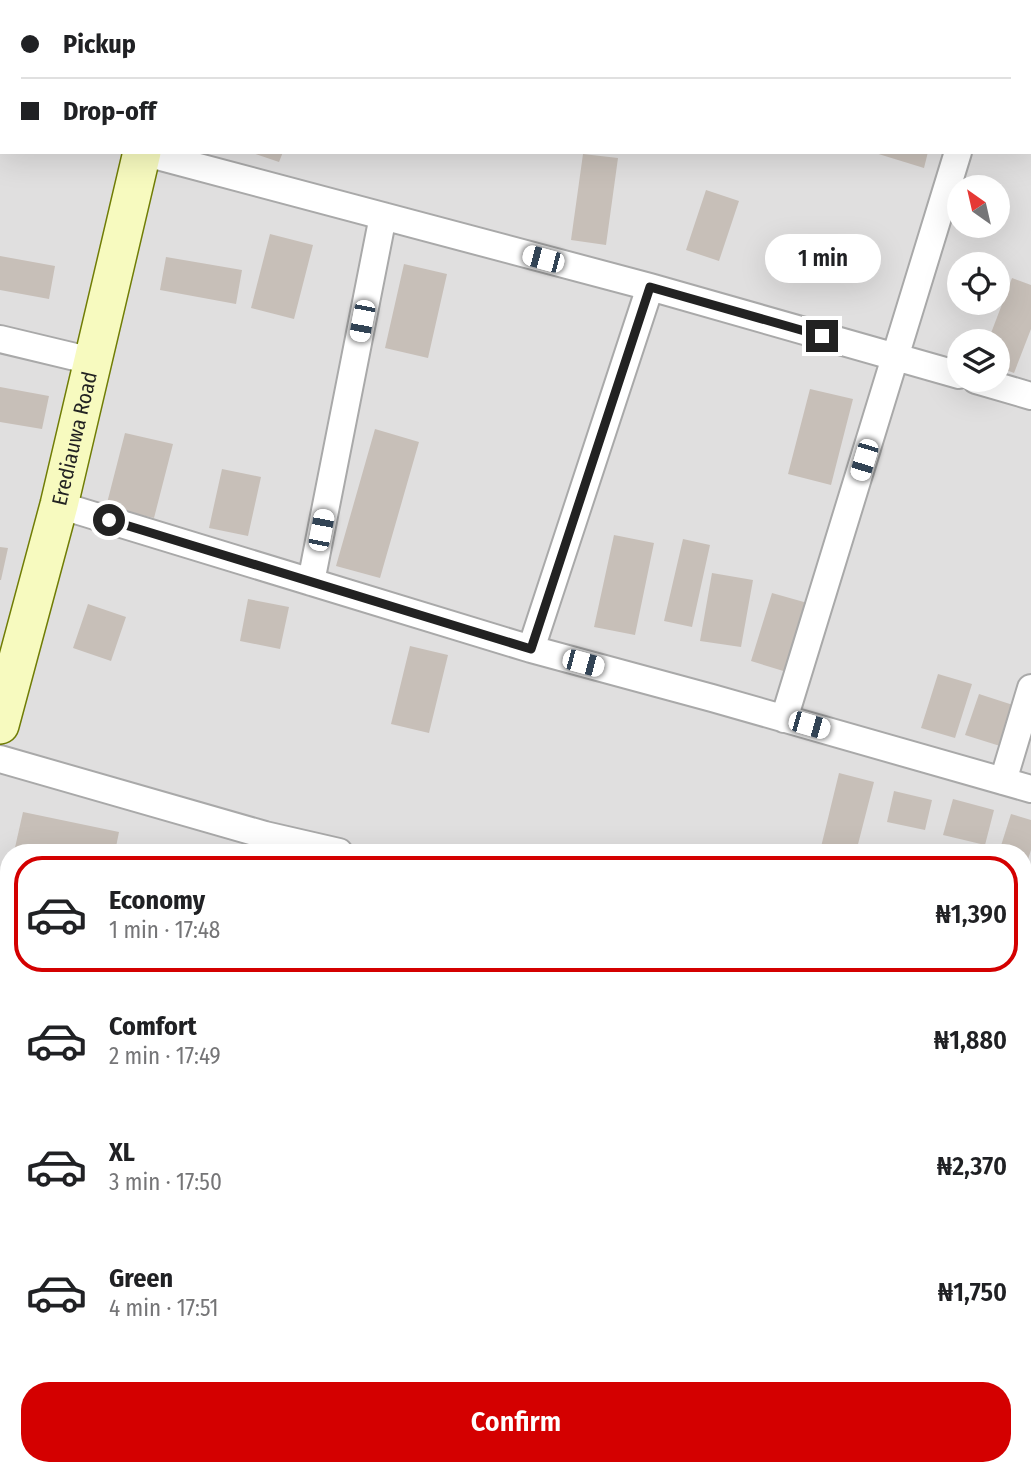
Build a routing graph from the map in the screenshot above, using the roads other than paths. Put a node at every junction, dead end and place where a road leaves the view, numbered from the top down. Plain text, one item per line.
1 (142, 154) edge
2 (150, 154) edge
3 (957, 154) edge
4 (383, 216) junction
5 (650, 287) junction
6 (0, 339) edge
7 (896, 356) junction
8 (92, 361) junction
9 (947, 371) edge
10 (1010, 390) edge
11 (1031, 396) edge
12 (59, 505) junction
13 (311, 582) junction
14 (531, 649) junction
15 (1031, 688) edge
16 (784, 719) junction
17 (0, 725) edge
18 (0, 759) edge
19 (1003, 781) junction
20 (1031, 789) edge
21 (263, 844) edge

1 - 8 street, Erediauwa Road
2 - 4 street
3 - 7 street
4 - 5 street
4 - 13 street
5 - 7 street
5 - 14 street
6 - 8 street
7 - 9 street
7 - 16 street
8 - 12 street, Erediauwa Road
10 - 11 street
12 - 13 street
12 - 17 street, Erediauwa Road
13 - 14 street
14 - 16 street
15 - 19 street
16 - 19 street
18 - 21 street
19 - 20 street

